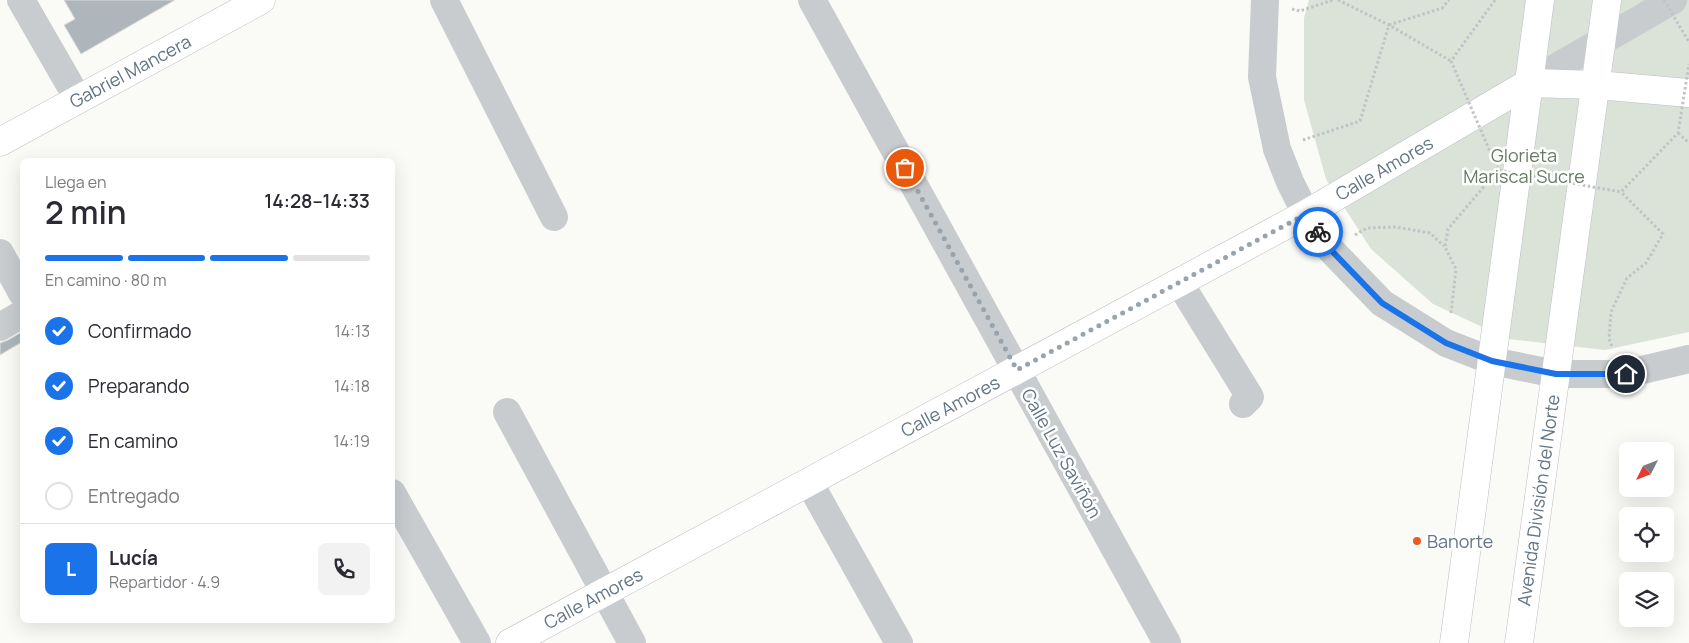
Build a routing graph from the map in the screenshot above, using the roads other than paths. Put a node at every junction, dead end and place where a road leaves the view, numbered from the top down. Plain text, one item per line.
1 (21, 0) edge
2 (261, 0) edge
3 (444, 0) edge
4 (812, 0) edge
5 (1540, 0) edge
6 (1607, 0) edge
7 (1673, 0) edge
8 (1264, 2) edge
9 (1600, 42) junction
10 (1529, 83) junction
11 (1596, 85) junction
12 (1689, 93) edge
13 (78, 99) junction
14 (0, 142) edge
15 (1306, 214) junction
16 (554, 217) dead end
17 (1179, 282) junction
18 (20, 315) edge
19 (0, 327) edge
20 (1689, 359) edge
21 (1492, 361) junction
22 (1017, 370) junction
23 (1556, 374) junction
24 (1243, 404) dead end
25 (507, 412) dead end
26 (809, 482) junction
27 (395, 498) edge
28 (604, 592) junction
29 (477, 643) edge
30 (510, 643) edge
31 (632, 643) edge
32 (899, 643) edge
33 (1167, 643) edge
34 (1454, 643) edge
35 (1519, 643) edge

1 - 13 street
2 - 13 main road, Gabriel Mancera
3 - 16 street
4 - 22 street, Calle Luz Saviñón
5 - 10 main road
6 - 9 main road, Avenida División del Norte
7 - 9 street, Calle Amores
8 - 15 street
9 - 10 street, Calle Amores
9 - 11 main road, Avenida División del Norte
10 - 11 main road
10 - 15 main road, Calle Amores
10 - 21 main road
11 - 12 main road
11 - 23 main road, Avenida División del Norte
13 - 14 main road, Gabriel Mancera
15 - 17 main road, Calle Amores
15 - 21 street
17 - 22 main road, Calle Amores
17 - 24 street
18 - 19 street
20 - 23 street
21 - 23 street
21 - 34 main road
22 - 26 main road, Calle Amores
22 - 33 street, Calle Luz Saviñón
23 - 35 main road, Avenida División del Norte
25 - 28 street
26 - 28 main road, Calle Amores
26 - 32 street
27 - 29 street
28 - 30 main road, Calle Amores
28 - 31 street

